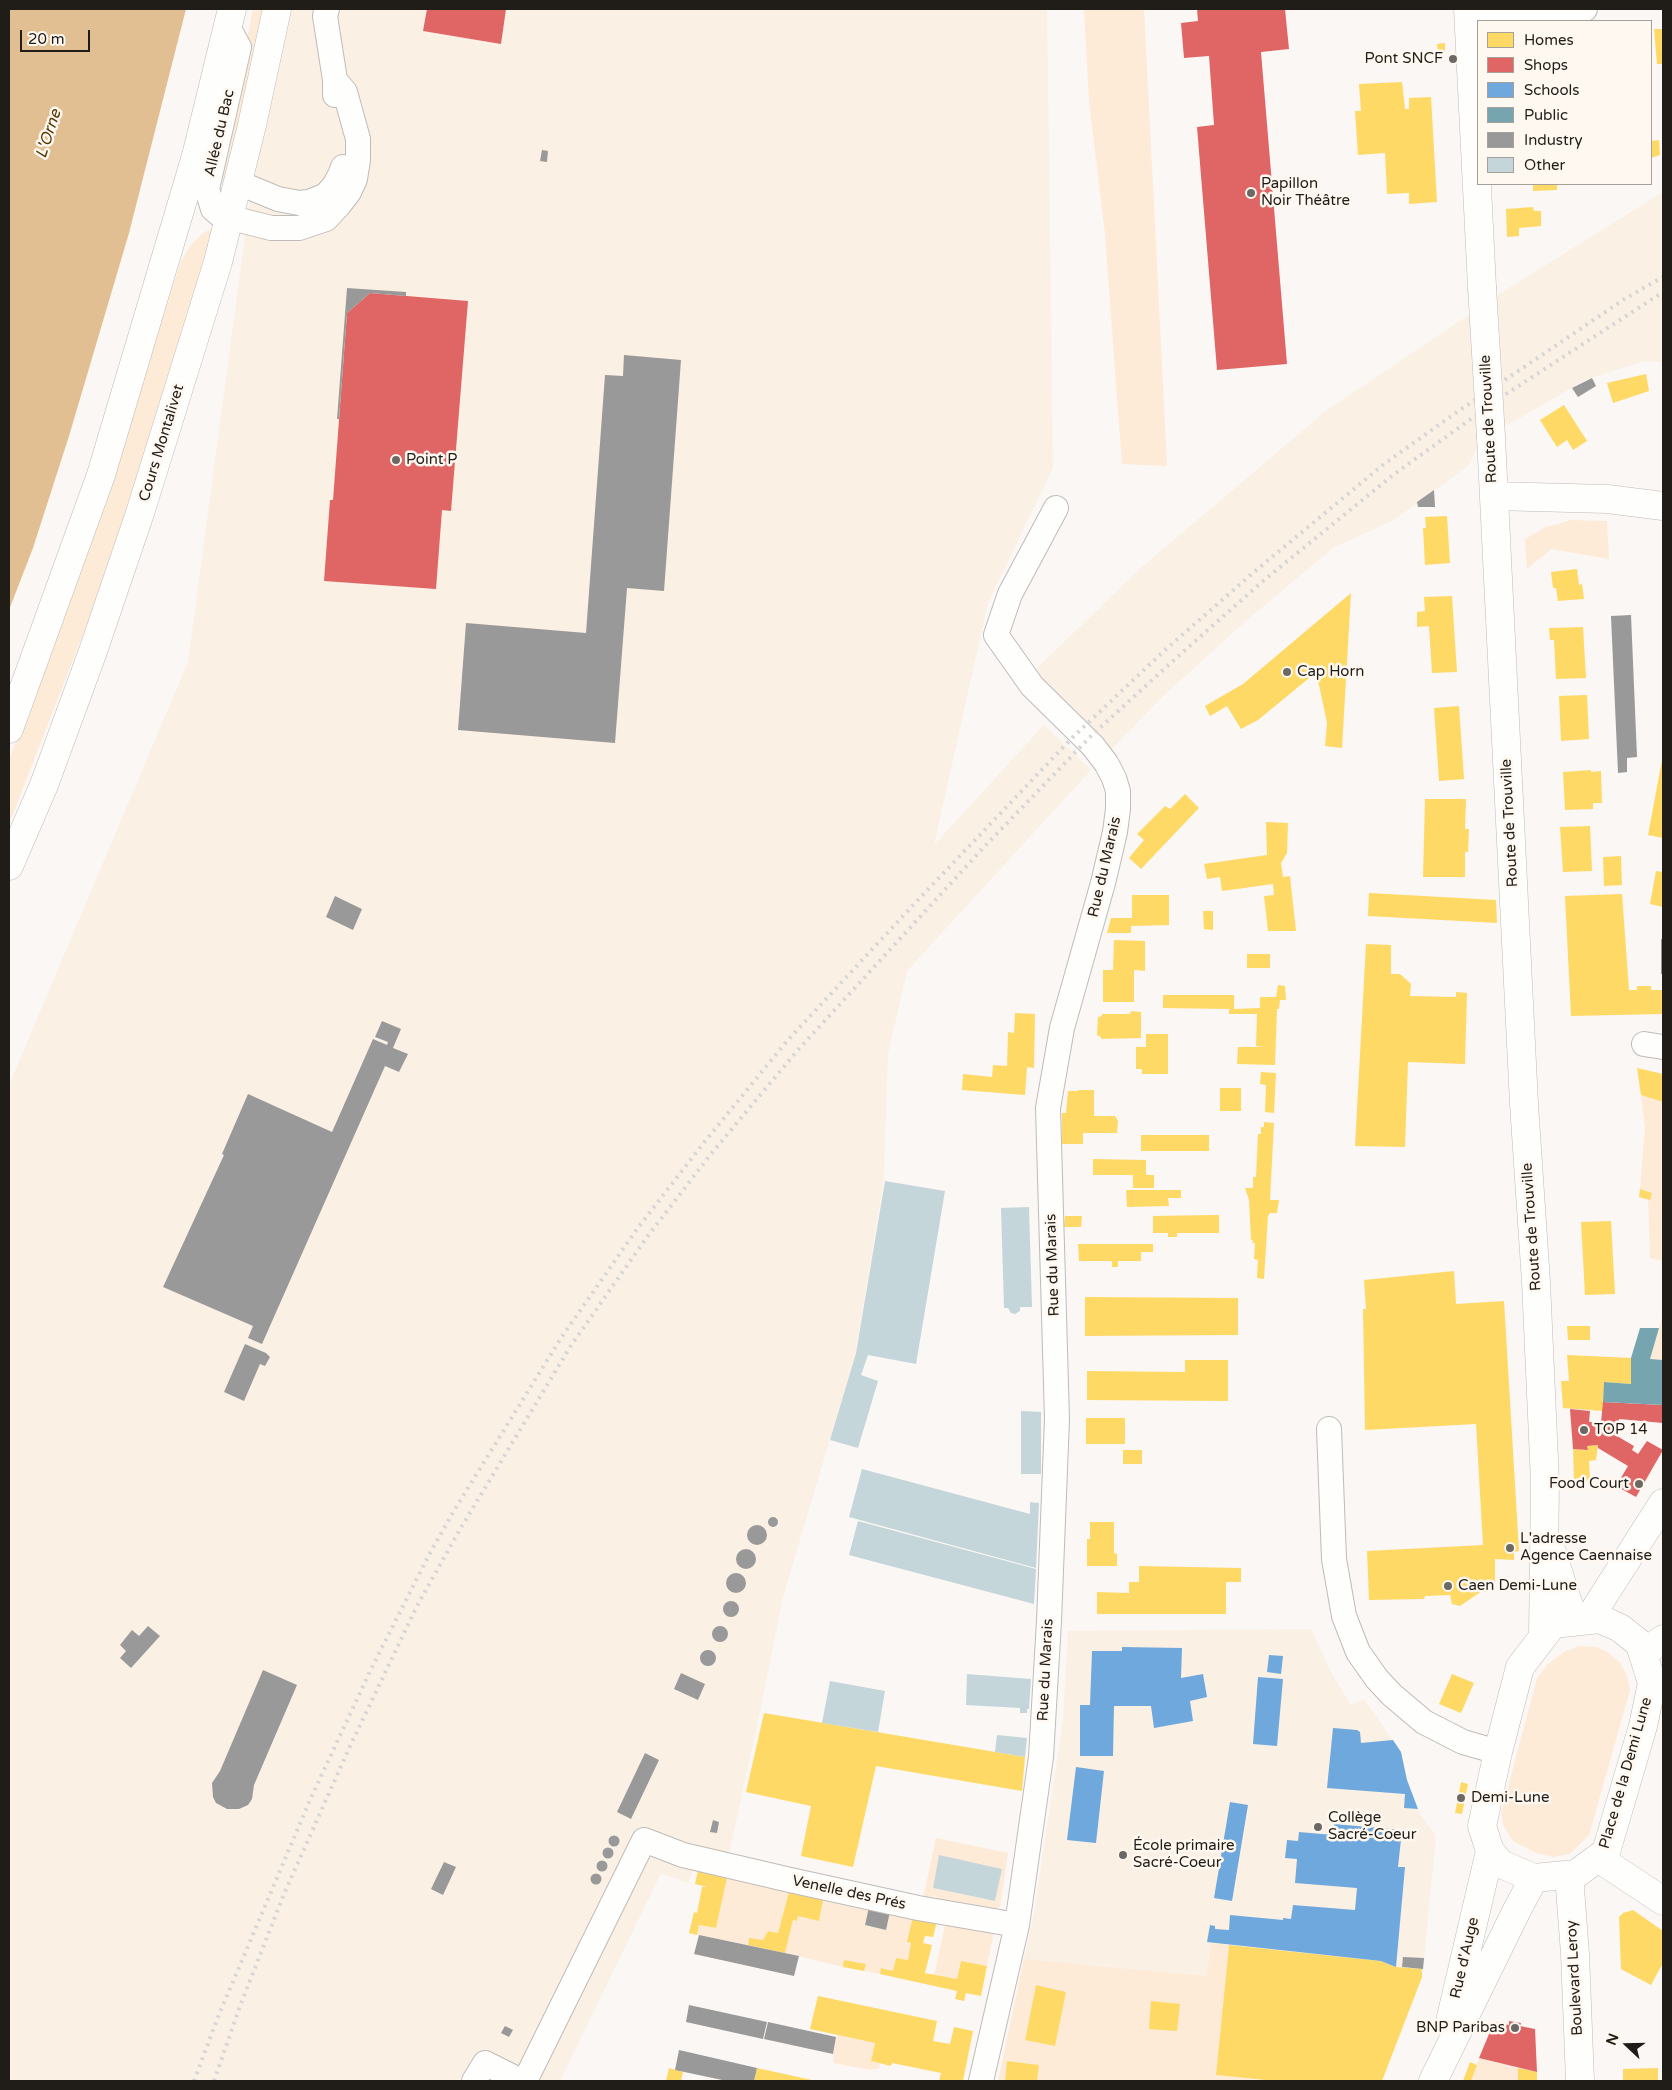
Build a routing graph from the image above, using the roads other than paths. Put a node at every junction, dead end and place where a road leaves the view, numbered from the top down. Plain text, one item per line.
1 (326, 9) edge
2 (1585, 9) edge
3 (1468, 12) edge
4 (275, 17) edge
5 (230, 18) edge
6 (335, 80) junction
7 (238, 184) junction
8 (229, 218) junction
9 (1494, 496) junction
10 (1663, 506) edge
11 (1056, 508) dead end
12 (9, 729) edge
13 (9, 866) edge
14 (1329, 1429) dead end
15 (1663, 1504) edge
16 (1546, 1516) junction
17 (1581, 1621) junction
18 (1543, 1637) junction
19 (1653, 1647) edge
20 (1498, 1752) junction
21 (1490, 1851) junction
22 (1598, 1858) junction
23 (1569, 1874) junction
24 (1534, 1878) junction
25 (1663, 1901) edge
26 (1017, 1925) junction
27 (1436, 2073) edge
28 (474, 2081) edge
29 (521, 2081) edge
30 (525, 2081) edge
31 (981, 2081) edge
32 (1580, 2081) edge

1 - 6 street, Allée du Bac
2 - 3 street
3 - 9 main road, Route de Trouville, bridge
4 - 7 main road, Cours Montalivet
5 - 8 street, Allée du Bac
5 - 12 main road
6 - 7 street, Allée du Bac
6 - 8 street, Allée du Bac
7 - 8 main road, Cours Montalivet
8 - 13 main road, Cours Montalivet
9 - 10 main road
9 - 16 main road, Route de Trouville
11 - 26 street, Rue du Marais
14 - 20 street
15 - 17 main road
16 - 17 main road
16 - 18 main road, Route de Trouville
17 - 18 main road, Place de la Demi Lune
17 - 19 main road, Place de la Demi Lune
18 - 20 main road, Place de la Demi Lune
19 - 22 main road, Place de la Demi Lune
20 - 21 main road, Place de la Demi Lune
21 - 24 main road, Place de la Demi Lune
21 - 27 main road, Rue d'Auge
22 - 23 main road, Place de la Demi Lune
22 - 25 main road
23 - 24 main road, Place de la Demi Lune
23 - 32 main road, Boulevard Leroy
24 - 27 main road, Rue d'Auge
26 - 30 street, Venelle des Prés
26 - 31 street, Rue du Marais
28 - 29 street

